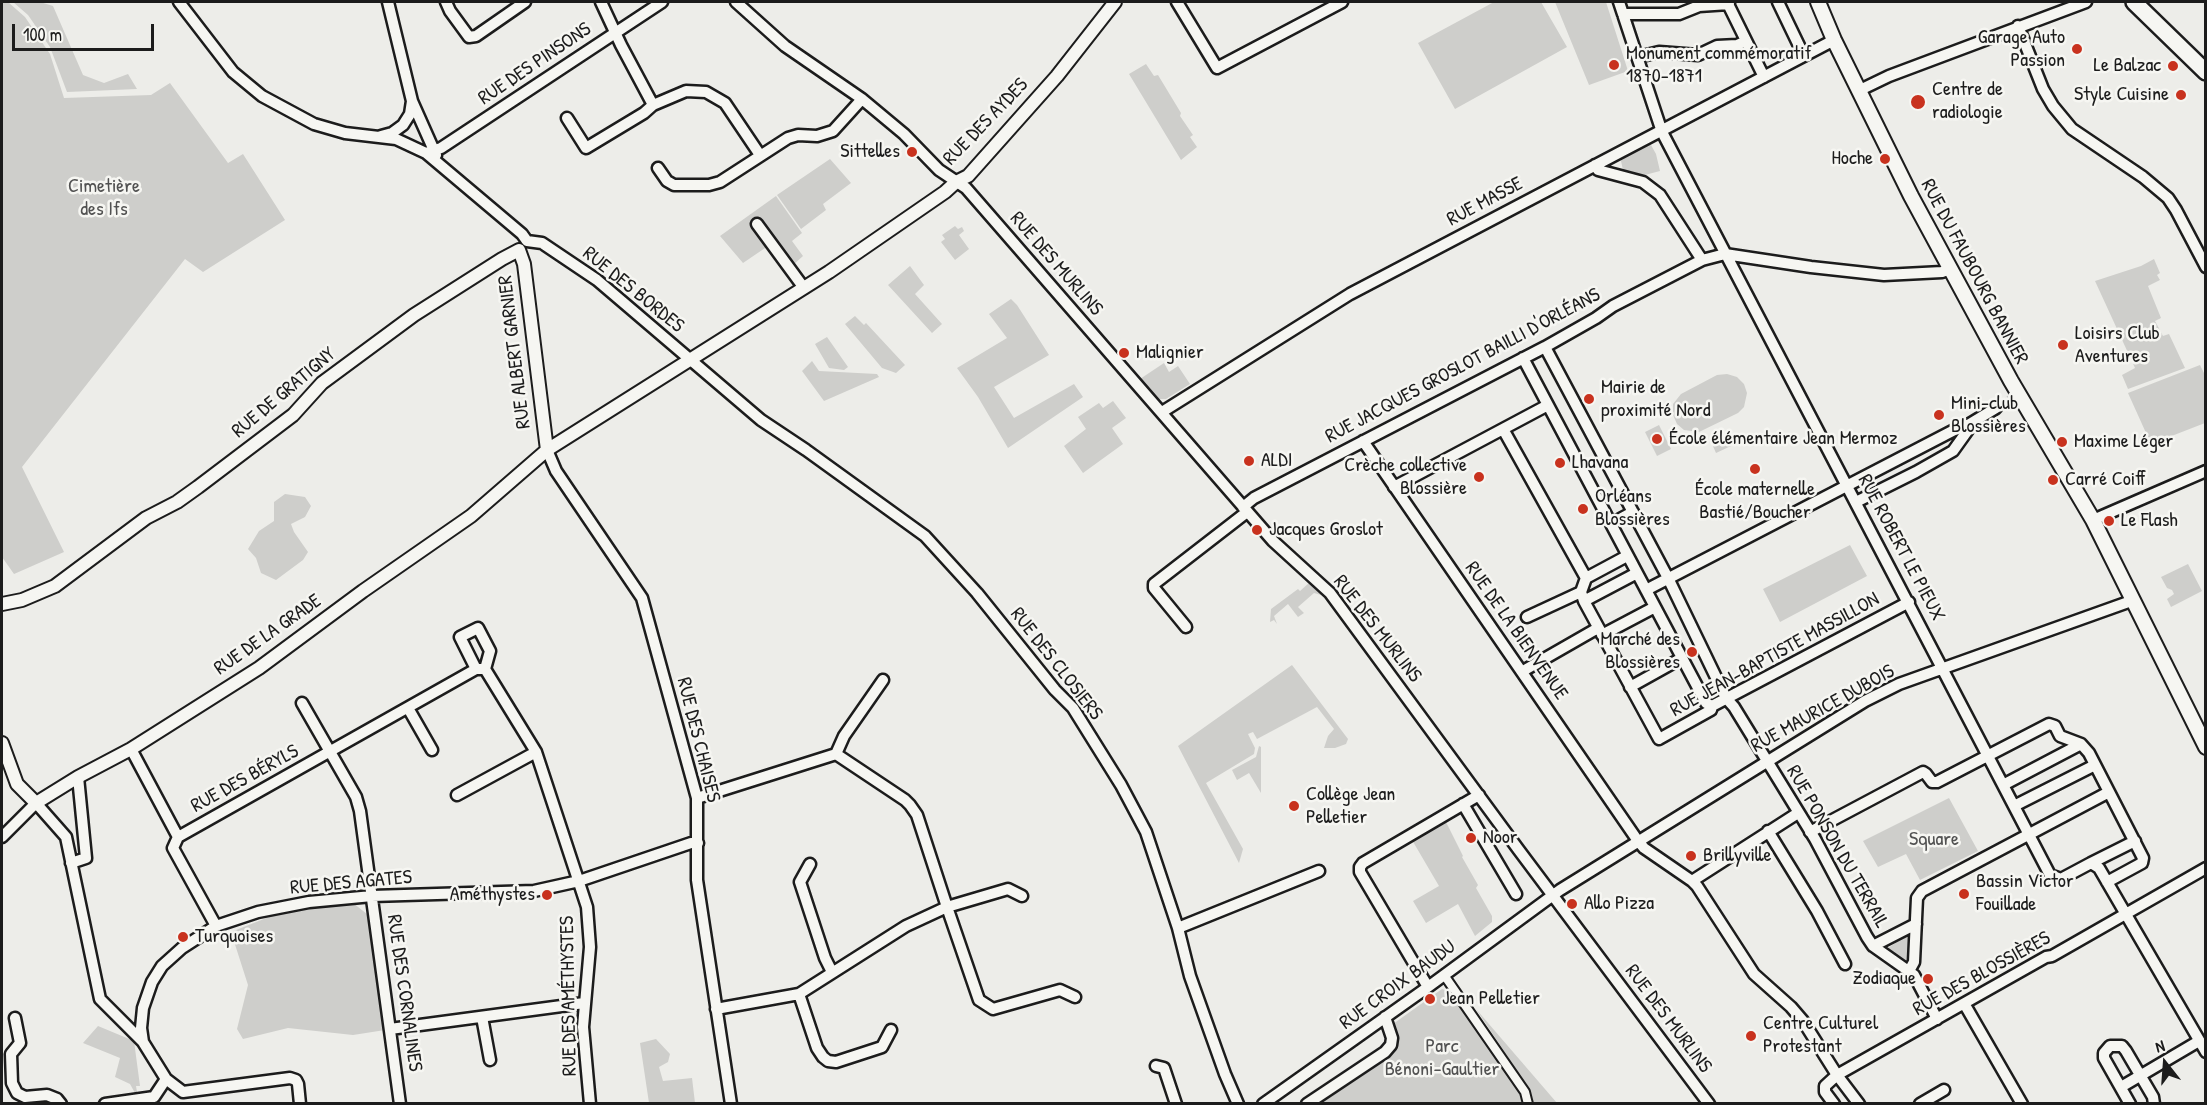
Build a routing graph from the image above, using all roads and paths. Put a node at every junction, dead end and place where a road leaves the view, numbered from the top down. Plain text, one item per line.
1 (179, 2) edge
2 (388, 2) edge
3 (446, 2) edge
4 (525, 2) edge
5 (601, 2) edge
6 (662, 2) edge
7 (736, 2) edge
8 (1115, 2) edge
9 (1177, 2) edge
10 (1342, 2) edge
11 (1619, 2) edge
12 (1778, 2) edge
13 (1818, 2) edge
14 (2086, 2) edge
15 (2134, 2) edge
16 (1728, 3) edge
17 (1623, 14) junction
18 (2019, 26) junction
19 (615, 33) junction
20 (1834, 40) junction
21 (1746, 41) junction
22 (1804, 56) junction
23 (1638, 57) junction
24 (2205, 72) edge
25 (1764, 77) junction
26 (1860, 90) junction
27 (862, 99) junction
28 (412, 101) junction
29 (653, 105) junction
30 (567, 118) dead end
31 (403, 124) junction
32 (1662, 132) junction
33 (375, 137) junction
34 (428, 138) junction
35 (430, 152) junction
36 (760, 155) junction
37 (1595, 165) junction
38 (658, 168) dead end
39 (956, 182) junction
40 (758, 224) dead end
41 (523, 246) junction
42 (1725, 254) junction
43 (1702, 260) junction
44 (2205, 267) edge
45 (1950, 269) junction
46 (804, 288) junction
47 (1545, 347) junction
48 (1523, 358) junction
49 (690, 361) junction
50 (1548, 405) junction
51 (1996, 408) tunnel mouth
52 (1162, 412) junction
53 (1968, 425) junction
54 (1503, 429) junction
55 (1363, 441) junction
56 (547, 450) junction
57 (2205, 471) edge
58 (1848, 486) junction
59 (1394, 487) junction
60 (1856, 502) junction
61 (1245, 509) junction
62 (1633, 512) junction
63 (2093, 520) junction
64 (1611, 524) junction
65 (1627, 556) junction
66 (1637, 573) junction
67 (1586, 578) junction
68 (1668, 578) junction
69 (1646, 590) junction
70 (1582, 597) junction
71 (2134, 600) junction
72 (1909, 602) junction
73 (2, 604) edge
74 (1655, 607) junction
75 (1527, 617) dead end
76 (1186, 627) dead end
77 (1600, 632) junction
78 (1682, 658) junction
79 (481, 669) joint
80 (1943, 669) junction
81 (1523, 671) junction
82 (883, 680) dead end
83 (1630, 687) junction
84 (1726, 698) junction
85 (302, 703) dead end
86 (1712, 706) junction
87 (408, 708) junction
88 (2, 743) edge
89 (2081, 744) junction
90 (2205, 747) edge
91 (131, 749) junction
92 (432, 750) dead end
93 (330, 751) junction
94 (536, 752) junction
95 (836, 754) junction
96 (1987, 755) junction
97 (1767, 760) junction
98 (2095, 765) junction
99 (78, 777) junction
100 (2003, 785) junction
101 (2109, 792) junction
102 (457, 795) dead end
103 (1479, 795) junction
104 (697, 798) junction
105 (36, 803) junction
106 (1463, 804) junction
107 (2014, 806) junction
108 (1798, 813) junction
109 (1768, 831) junction
110 (1810, 832) junction
111 (2029, 834) junction
112 (2, 837) edge
113 (177, 837) junction
114 (1638, 841) junction
115 (2135, 841) junction
116 (698, 843) junction
117 (71, 862) junction
118 (2091, 863) junction
119 (810, 864) dead end
120 (2205, 868) edge
121 (1319, 871) dead end
122 (579, 881) junction
123 (1692, 881) junction
124 (2107, 882) junction
125 (1516, 894) dead end
126 (1553, 895) junction
127 (372, 896) junction
128 (1022, 896) dead end
129 (947, 907) junction
130 (2125, 913) junction
131 (1916, 924) junction
132 (216, 926) junction
133 (1178, 928) junction
134 (1873, 946) junction
135 (1845, 964) dead end
136 (1909, 971) junction
137 (832, 972) junction
138 (1443, 975) junction
139 (1428, 987) junction
140 (799, 994) junction
141 (1075, 997) dead end
142 (584, 1003) junction
143 (1965, 1005) junction
144 (716, 1009) junction
145 (482, 1017) junction
146 (1386, 1017) junction
147 (15, 1018) dead end
148 (1937, 1019) junction
149 (390, 1029) junction
150 (891, 1030) dead end
151 (2199, 1041) junction
152 (143, 1042) junction
153 (2205, 1052) edge
154 (490, 1060) dead end
155 (1156, 1066) dead end
156 (1837, 1075) junction
157 (2140, 1076) junction
158 (166, 1079) junction
159 (2121, 1087) junction
160 (1944, 1090) dead end
161 (154, 1100) edge
162 (589, 1103) edge
163 (61, 1104) edge
164 (105, 1104) edge
165 (300, 1104) edge
166 (400, 1104) edge
167 (730, 1104) edge
168 (1176, 1104) edge
169 (1239, 1104) edge
170 (1263, 1104) edge
171 (1307, 1104) edge
172 (1528, 1104) edge
173 (1709, 1104) edge
174 (1834, 1104) edge
175 (1859, 1104) edge
176 (1920, 1104) edge
177 (2022, 1104) edge
178 (2130, 1104) edge
179 (2154, 1104) edge

1 - 33 street
2 - 28 street
3 - 4 street
5 - 19 street
6 - 19 street, RUE DES PINSONS
7 - 27 street, RUE DES MURLINS
8 - 39 street, RUE DES AYDES
9 - 10 street
11 - 17 street, RUE ROBERT LE PIEUX
12 - 22 street
13 - 20 main road, RUE DU FAUBOURG BANNIER
14 - 18 street
15 - 24 main road
16 - 17 street
16 - 21 street
17 - 23 street, RUE ROBERT LE PIEUX
18 - 26 street
18 - 44 street
19 - 29 street
19 - 35 street, RUE DES PINSONS
20 - 22 street, RUE MASSE
20 - 26 main road, RUE DU FAUBOURG BANNIER
21 - 23 street
21 - 25 street
22 - 25 street, RUE MASSE
23 - 32 street, RUE ROBERT LE PIEUX
25 - 32 street, RUE MASSE
26 - 45 main road, RUE DU FAUBOURG BANNIER
27 - 36 street
27 - 39 street, RUE DES MURLINS
28 - 31 street
28 - 34 street
29 - 30 street
29 - 36 street
31 - 33 street
31 - 34 street
32 - 37 street, RUE MASSE
32 - 42 street, RUE ROBERT LE PIEUX
33 - 35 street
34 - 35 street
35 - 41 street, RUE DES BORDES
36 - 38 street
37 - 43 street
37 - 52 street, RUE MASSE
39 - 46 street, RUE DES AYDES
39 - 52 street, RUE DES MURLINS
40 - 46 street
41 - 49 street, RUE DES BORDES
41 - 56 street, RUE ALBERT GARNIER
41 - 73 street, RUE DE GRATIGNY
42 - 43 street, RUE JACQUES GROSLOT BAILLI D'ORLÉANS
42 - 45 street
42 - 58 street, RUE ROBERT LE PIEUX
43 - 47 street, RUE JACQUES GROSLOT BAILLI D'ORLÉANS
45 - 63 main road, RUE DU FAUBOURG BANNIER
46 - 49 street, RUE DES AYDES
47 - 48 street, RUE JACQUES GROSLOT BAILLI D'ORLÉANS
47 - 62 street, RUE PONSON DU TERRAIL
48 - 50 street
48 - 55 street, RUE JACQUES GROSLOT BAILLI D'ORLÉANS
49 - 56 street, RUE DE LA GRADE
49 - 133 street, RUE DES CLOSIERS
50 - 54 street
50 - 64 street
51 - 53 street
52 - 61 street, RUE DES MURLINS
53 - 58 street
53 - 60 street
54 - 59 street
54 - 67 street
55 - 59 street, RUE DE LA BIENVENUE
55 - 61 street, RUE JACQUES GROSLOT BAILLI D'ORLÉANS
56 - 91 street, RUE DE LA GRADE
56 - 104 street, RUE DES CHAISES
57 - 63 street
58 - 60 street, RUE ROBERT LE PIEUX
58 - 68 street
59 - 81 street, RUE DE LA BIENVENUE
60 - 72 street, RUE ROBERT LE PIEUX
61 - 76 street, RUE JACQUES GROSLOT BAILLI D'ORLÉANS
61 - 103 street, RUE DES MURLINS
62 - 64 street
62 - 68 street, RUE PONSON DU TERRAIL
63 - 71 main road, RUE DU FAUBOURG BANNIER
64 - 65 street
65 - 66 street
65 - 67 street
66 - 69 street
66 - 70 street
67 - 70 street
68 - 69 street
68 - 84 street, RUE PONSON DU TERRAIL
69 - 74 street
70 - 75 street
70 - 77 street
71 - 80 street, RUE MAURICE DUBOIS
71 - 90 main road, RUE DU FAUBOURG BANNIER
72 - 80 street, RUE ROBERT LE PIEUX
72 - 84 street, RUE JEAN-BAPTISTE MASSILLON
74 - 77 street
74 - 78 street
77 - 81 street
77 - 83 street
78 - 83 street
78 - 86 street
79 - 87 street, RUE DES BÉRYLS
79 - 94 street, RUE DES AMÉTHYSTES
80 - 96 street, RUE ROBERT LE PIEUX
80 - 97 street, RUE MAURICE DUBOIS
81 - 114 street, RUE DE LA BIENVENUE
82 - 95 street
83 - 86 street, RUE JEAN-BAPTISTE MASSILLON
84 - 86 street, RUE JEAN-BAPTISTE MASSILLON
84 - 97 street, RUE PONSON DU TERRAIL
85 - 93 street, RUE DES BÉRYLS
87 - 92 street
87 - 93 street, RUE DES BÉRYLS
88 - 105 street
89 - 96 street
89 - 98 street
89 - 100 street
91 - 99 street, RUE DE LA GRADE
91 - 113 street
93 - 113 street, RUE DES BÉRYLS
93 - 127 street, RUE DES CORNALINES
94 - 102 street
94 - 122 street, RUE DES AMÉTHYSTES
95 - 104 street
95 - 129 street
96 - 100 street, RUE ROBERT LE PIEUX
96 - 110 street
97 - 108 street, RUE PONSON DU TERRAIL
97 - 114 street, RUE MAURICE DUBOIS
98 - 101 street
98 - 107 street
99 - 105 street, RUE DE LA GRADE
99 - 117 street
100 - 107 street, RUE ROBERT LE PIEUX
101 - 111 street
101 - 115 street
103 - 106 street
103 - 126 street, RUE DES MURLINS
104 - 116 street, RUE DES CHAISES
105 - 112 street, RUE DE LA GRADE
105 - 117 street
106 - 125 street
106 - 139 street
107 - 111 street, RUE ROBERT LE PIEUX
108 - 109 street
108 - 110 street, RUE PONSON DU TERRAIL
109 - 123 street
109 - 135 street
110 - 134 street, RUE PONSON DU TERRAIL
111 - 118 street, RUE ROBERT LE PIEUX
111 - 131 street
113 - 132 street
114 - 123 street, RUE DE LA BIENVENUE
114 - 126 street, RUE MAURICE DUBOIS
115 - 118 street
115 - 124 street
116 - 122 street, RUE DES AGATES
116 - 144 street, RUE DES CHAISES
117 - 152 street
118 - 124 street
119 - 137 street
120 - 130 street, RUE DES BLOSSIÈRES
121 - 133 street
122 - 127 street, RUE DES AGATES
122 - 142 street, RUE DES AMÉTHYSTES
123 - 156 street
124 - 130 street
126 - 138 street, RUE CROIX BAUDU
126 - 173 street, RUE DES MURLINS
127 - 132 street, RUE DES AGATES
127 - 149 street, RUE DES CORNALINES
128 - 129 street
129 - 137 street
129 - 141 street
130 - 143 street, RUE DES BLOSSIÈRES
130 - 151 street
131 - 134 street
131 - 136 street
132 - 152 street, RUE DES AGATES
133 - 169 street, RUE DES CLOSIERS
134 - 136 street, RUE PONSON DU TERRAIL
136 - 148 street
137 - 140 street
138 - 139 street, RUE CROIX BAUDU
138 - 172 street
139 - 146 street, RUE CROIX BAUDU
140 - 144 street
140 - 150 street
142 - 145 street
142 - 162 street, RUE DES AMÉTHYSTES
143 - 148 street, RUE DES BLOSSIÈRES
143 - 177 street
144 - 167 street, RUE DES CHAISES
145 - 149 street
145 - 154 street
146 - 170 street, RUE CROIX BAUDU
146 - 171 street
147 - 163 street
148 - 156 street, RUE DES BLOSSIÈRES
149 - 166 street, RUE DES CORNALINES
151 - 153 street
151 - 157 street
152 - 158 street
155 - 168 street
156 - 174 street
156 - 175 street
157 - 159 street
157 - 159 street
157 - 179 street
158 - 161 street
158 - 165 street
159 - 178 street
160 - 176 street
161 - 164 street

